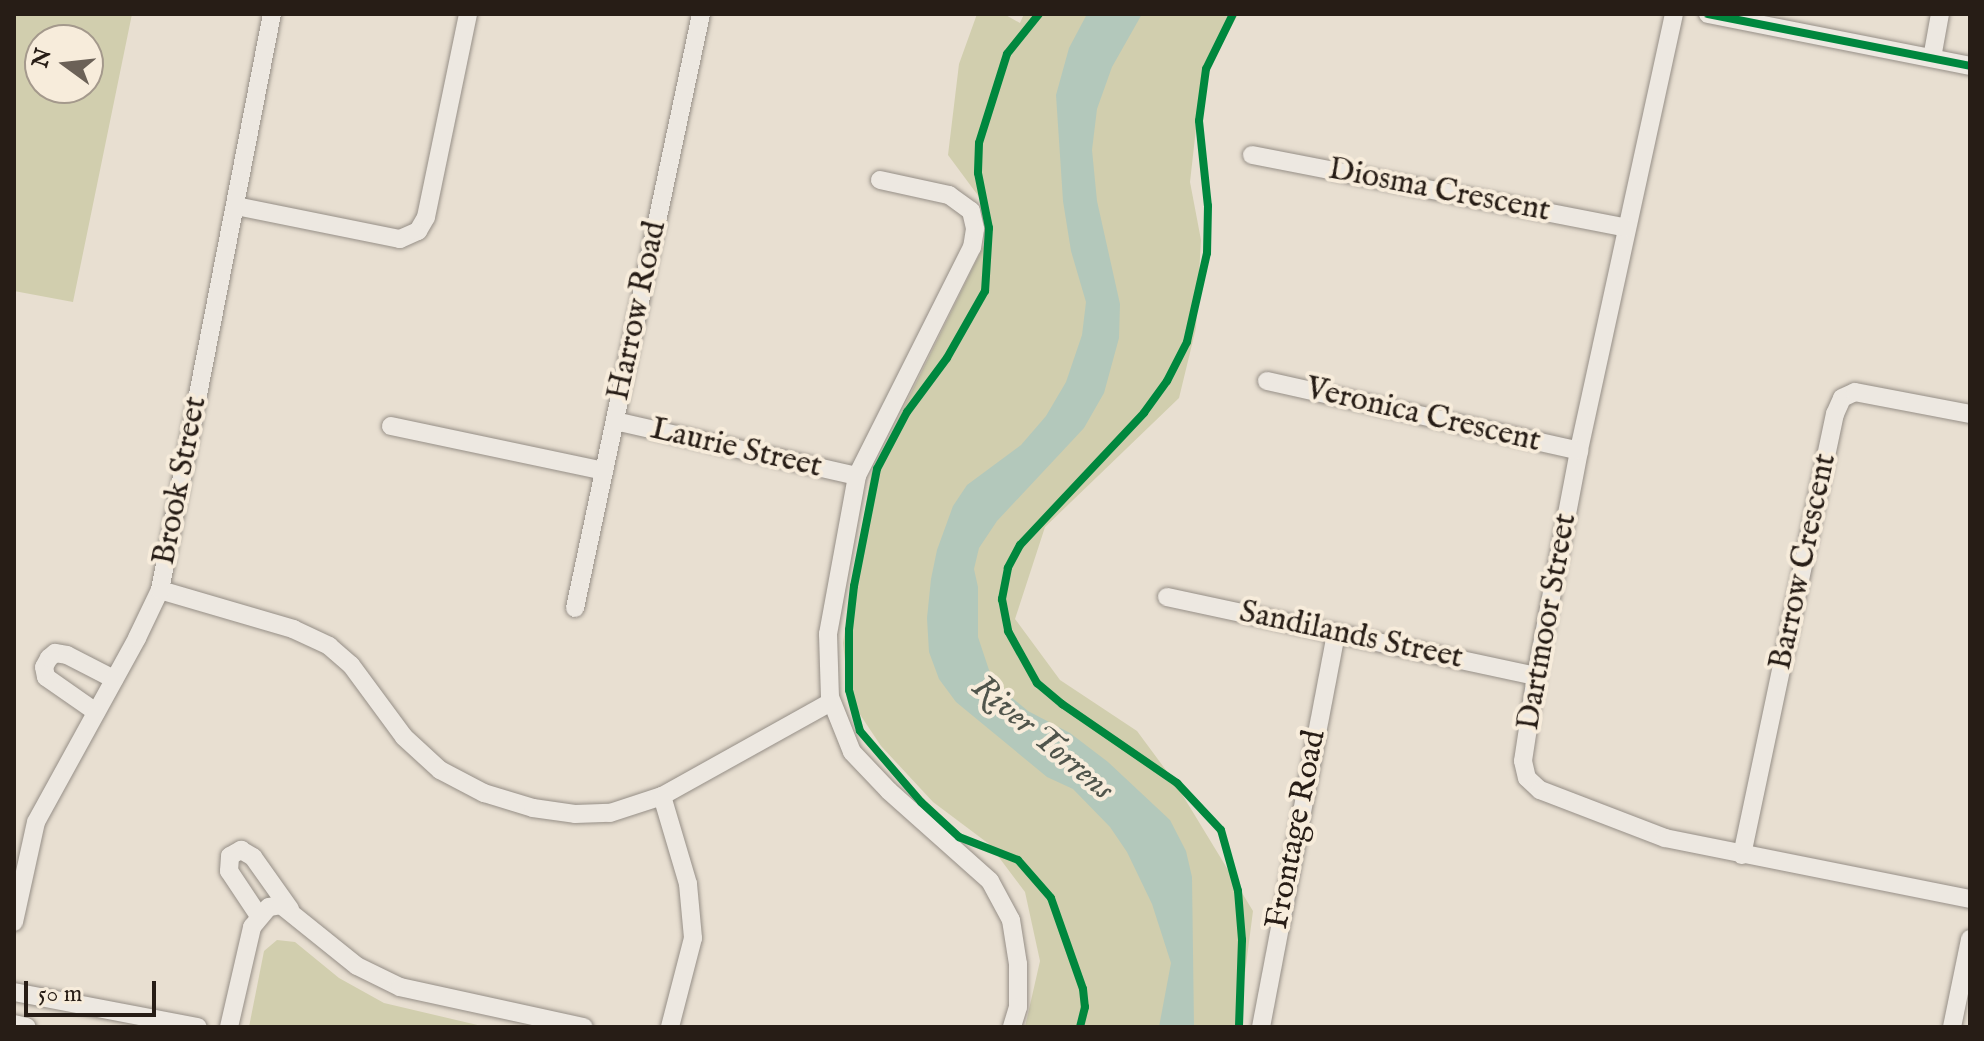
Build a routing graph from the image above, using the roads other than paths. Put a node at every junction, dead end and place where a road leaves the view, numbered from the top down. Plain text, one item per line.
1 (272, 14) edge
2 (468, 14) edge
3 (701, 14) edge
4 (1674, 14) edge
5 (1708, 14) edge
6 (1940, 14) edge
7 (1932, 58) junction
8 (1970, 66) edge
9 (1252, 155) dead end
10 (880, 180) dead end
11 (236, 206) junction
12 (1626, 228) junction
13 (1267, 381) dead end
14 (1970, 414) edge
15 (615, 421) junction
16 (391, 426) dead end
17 (1579, 451) junction
18 (604, 471) junction
19 (857, 476) junction
20 (160, 590) junction
21 (1167, 597) dead end
22 (575, 608) dead end
23 (1336, 633) junction
24 (1536, 676) junction
25 (114, 679) junction
26 (831, 702) junction
27 (96, 712) junction
28 (662, 796) junction
29 (1742, 855) junction
30 (1970, 899) edge
31 (290, 909) junction
32 (259, 916) junction
33 (14, 922) edge
34 (1970, 939) edge
35 (14, 992) edge
36 (14, 1024) edge
37 (1263, 1026) edge
38 (27, 1027) edge
39 (198, 1027) edge
40 (229, 1027) edge
41 (584, 1027) edge
42 (670, 1027) edge
43 (1012, 1027) edge
44 (1952, 1027) edge

1 - 11 street, Brook Street
2 - 11 street
3 - 15 street, Harrow Road
4 - 12 street, Dartmoor Street
5 - 7 street
6 - 7 street
7 - 8 street
9 - 12 street, Diosma Crescent
10 - 19 street
11 - 20 street, Brook Street
12 - 17 street, Dartmoor Street
13 - 17 street, Veronica Crescent
14 - 29 street, Barrow Crescent
15 - 18 street, Harrow Road
15 - 19 street, Laurie Street
16 - 18 street
17 - 24 street, Dartmoor Street
18 - 22 street, Harrow Road
19 - 26 street
20 - 25 street, Brook Street
20 - 28 street
21 - 23 street, Sandilands Street
23 - 24 street, Sandilands Street
23 - 37 street, Frontage Road
24 - 29 street, Dartmoor Street
25 - 27 street, Brook Street
25 - 27 street
26 - 28 street
26 - 43 street
27 - 33 street, Brook Street
28 - 42 street
29 - 30 street, Dartmoor Street
31 - 32 street
31 - 32 street
31 - 41 street
32 - 40 street
34 - 44 street
35 - 39 street
36 - 38 street

